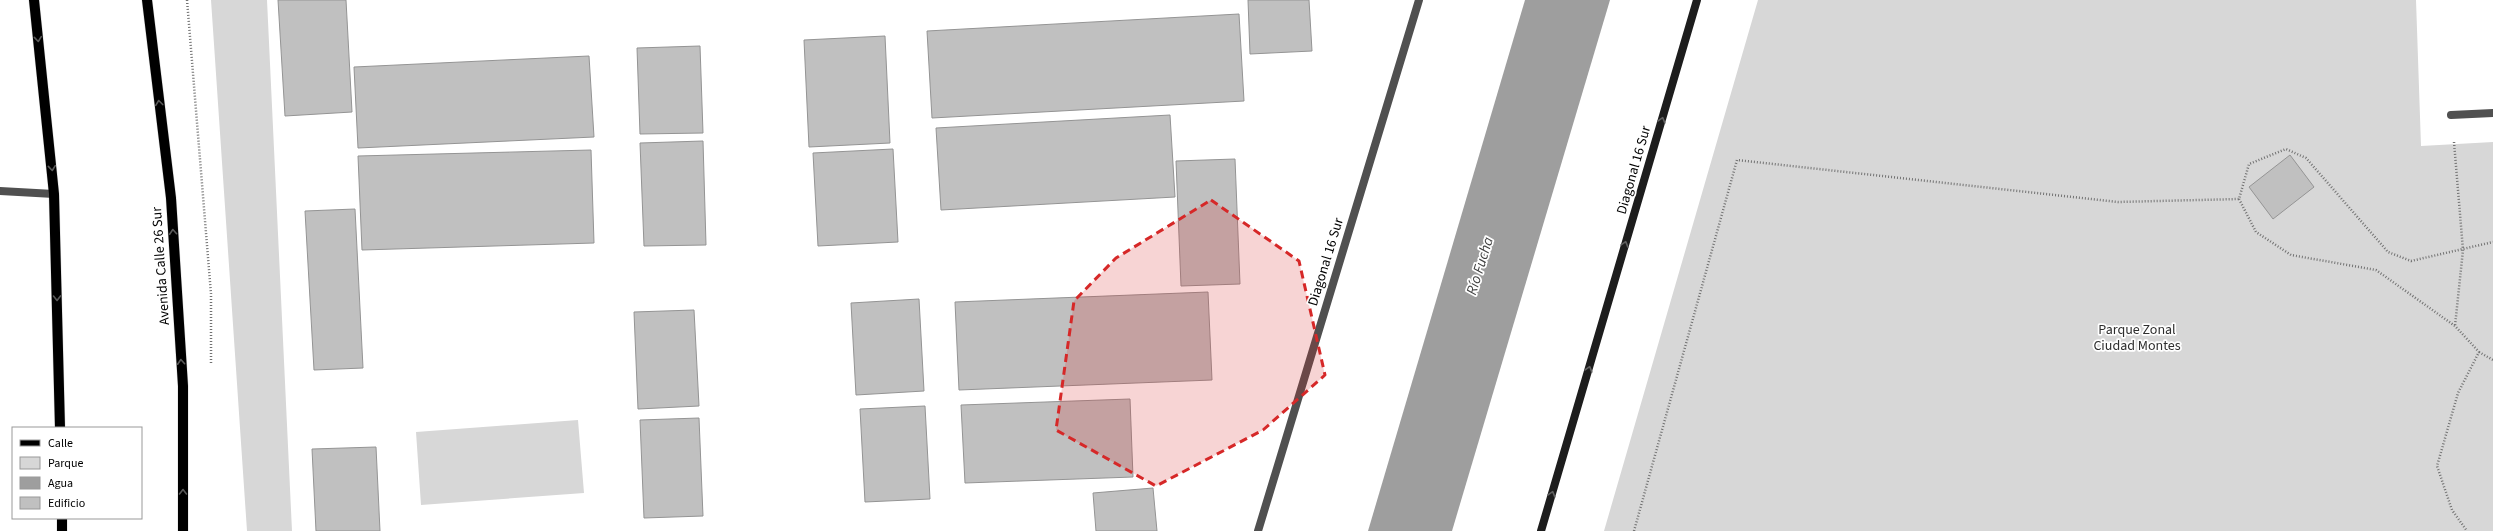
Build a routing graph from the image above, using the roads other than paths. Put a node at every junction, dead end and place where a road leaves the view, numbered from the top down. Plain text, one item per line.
1 (34, 0) edge
2 (147, 0) edge
3 (1419, 0) edge
4 (1697, 0) edge
5 (2493, 113) edge
6 (2451, 115) road end
7 (0, 191) edge
8 (54, 194) junction
9 (60, 427) edge
10 (62, 519) edge
11 (62, 531) edge
12 (182, 531) edge
13 (1258, 531) edge
14 (1541, 531) edge

1 -> 8 main road
12 -> 2 main road, Avenida Calle 26 Sur
3 - 13 street, Diagonal 16 Sur
14 -> 4 street, Diagonal 16 Sur
5 - 6 street
7 - 8 street
8 -> 9 main road
10 - 11 main road

